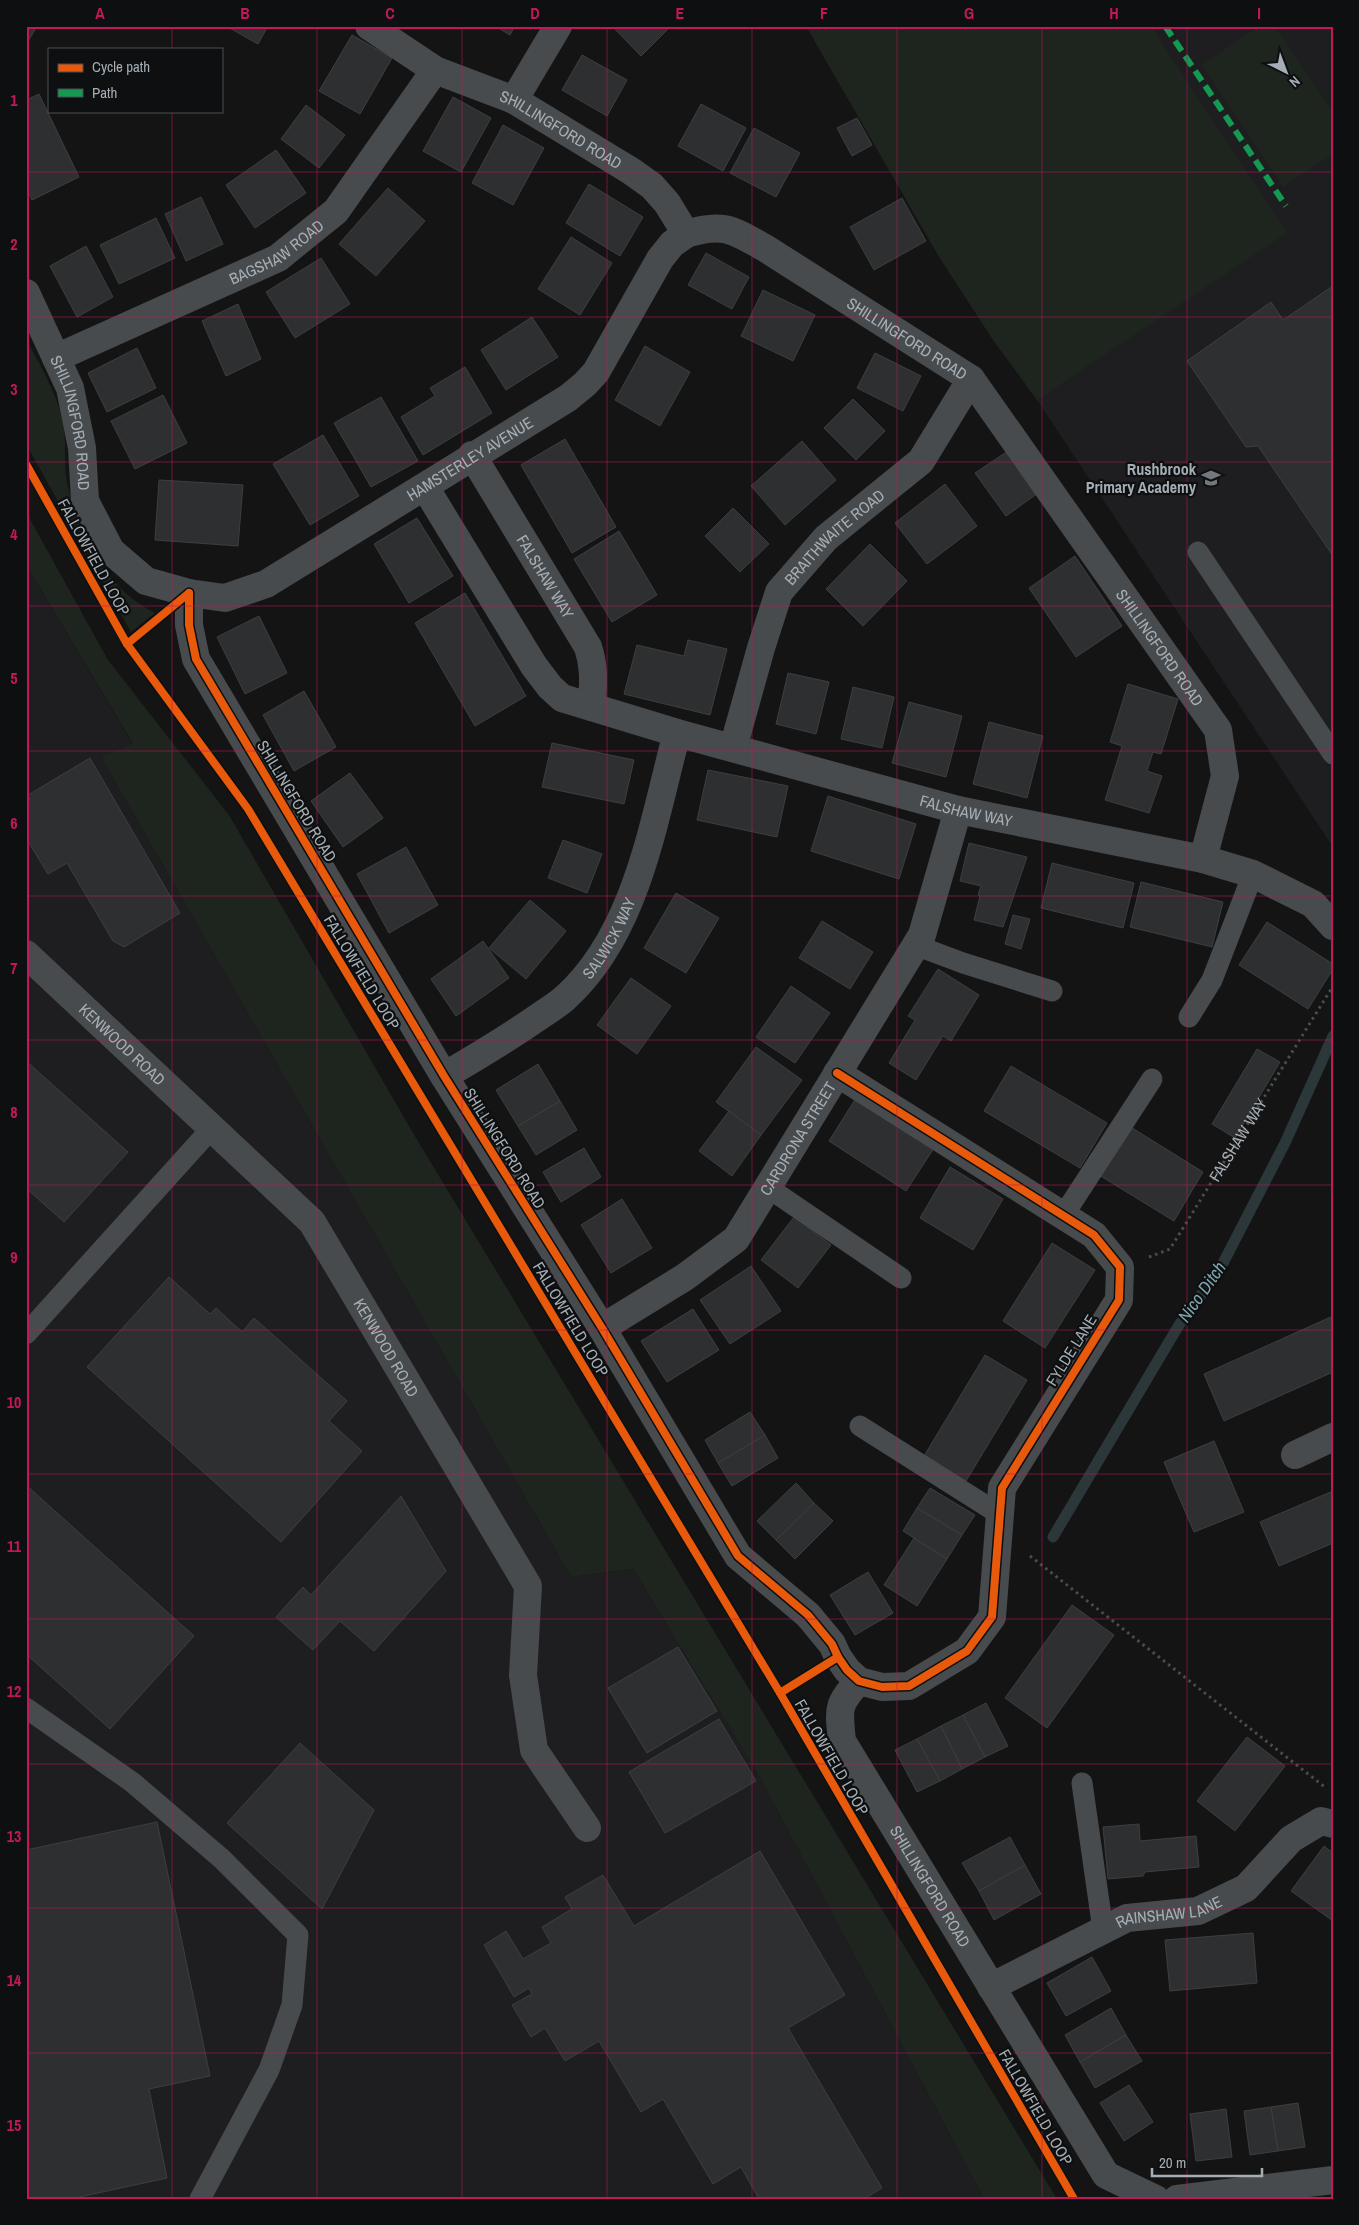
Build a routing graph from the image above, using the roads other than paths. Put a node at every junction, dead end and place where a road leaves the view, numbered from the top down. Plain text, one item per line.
1 (369, 26) edge
2 (558, 26) edge
3 (434, 70) junction
4 (514, 100) junction
5 (686, 234) junction
6 (26, 293) edge
7 (56, 358) junction
8 (971, 379) junction
9 (472, 455) junction
10 (425, 487) junction
11 (1198, 552) dead end
12 (189, 593) junction
13 (592, 707) junction
14 (677, 733) junction
15 (733, 748) junction
16 (1333, 754) edge
17 (958, 810) junction
18 (1203, 860) junction
19 (1253, 874) junction
20 (1333, 926) edge
21 (915, 945) junction
22 (26, 954) edge
23 (1052, 991) dead end
24 (1189, 1017) dead end
25 (837, 1073) junction
26 (444, 1076) junction
27 (1152, 1079) dead end
28 (212, 1128) junction
29 (768, 1187) junction
30 (1063, 1216) junction
31 (901, 1278) dead end
32 (602, 1328) junction
33 (26, 1334) edge
34 (860, 1426) dead end
35 (1333, 1437) edge
36 (1295, 1455) dead end
37 (999, 1522) junction
38 (859, 1681) junction
39 (26, 1708) edge
40 (1082, 1782) dead end
41 (1327, 1822) edge
42 (587, 1828) dead end
43 (1104, 1930) junction
44 (991, 1987) junction
45 (1333, 2180) edge
46 (200, 2199) edge
47 (1156, 2199) edge
48 (1177, 2199) edge

1 - 3 street, SHILLINGFORD ROAD
2 - 4 street
3 - 4 street, SHILLINGFORD ROAD
3 - 7 street, BAGSHAW ROAD
4 - 5 street, SHILLINGFORD ROAD
5 - 8 street, SHILLINGFORD ROAD
5 - 9 street, HAMSTERLEY AVENUE
6 - 7 street, SHILLINGFORD ROAD
7 - 12 street, SHILLINGFORD ROAD
8 - 15 street, BRAITHWAITE ROAD
8 - 18 street, SHILLINGFORD ROAD
9 - 10 street, HAMSTERLEY AVENUE
9 - 13 street, FALSHAW WAY
10 - 12 street, HAMSTERLEY AVENUE
10 - 13 street, FALSHAW WAY
11 - 16 lane
12 - 26 street, SHILLINGFORD ROAD
13 - 14 street, FALSHAW WAY
14 - 15 street, FALSHAW WAY
14 - 26 street, SALWICK WAY
15 - 17 street, FALSHAW WAY
17 - 18 street, FALSHAW WAY
17 - 21 street, CARDRONA STREET
18 - 19 street, FALSHAW WAY
19 - 20 street, FALSHAW WAY
19 - 24 lane
21 - 23 lane
21 - 25 street, CARDRONA STREET
22 - 28 street, KENWOOD ROAD
25 - 29 street, CARDRONA STREET
25 - 30 street
26 - 32 street, SHILLINGFORD ROAD
27 - 30 lane
28 - 33 lane
28 - 42 street, KENWOOD ROAD
29 - 31 lane
29 - 32 street, CARDRONA STREET
30 - 37 street, FYLDE LANE
32 - 38 street, SHILLINGFORD ROAD
34 - 37 lane
35 - 36 street
37 - 38 street, FYLDE LANE
38 - 44 street, SHILLINGFORD ROAD
39 - 46 lane
40 - 43 lane
41 - 43 street, RAINSHAW LANE
43 - 44 street, RAINSHAW LANE
44 - 47 street, SHILLINGFORD ROAD
45 - 48 street

